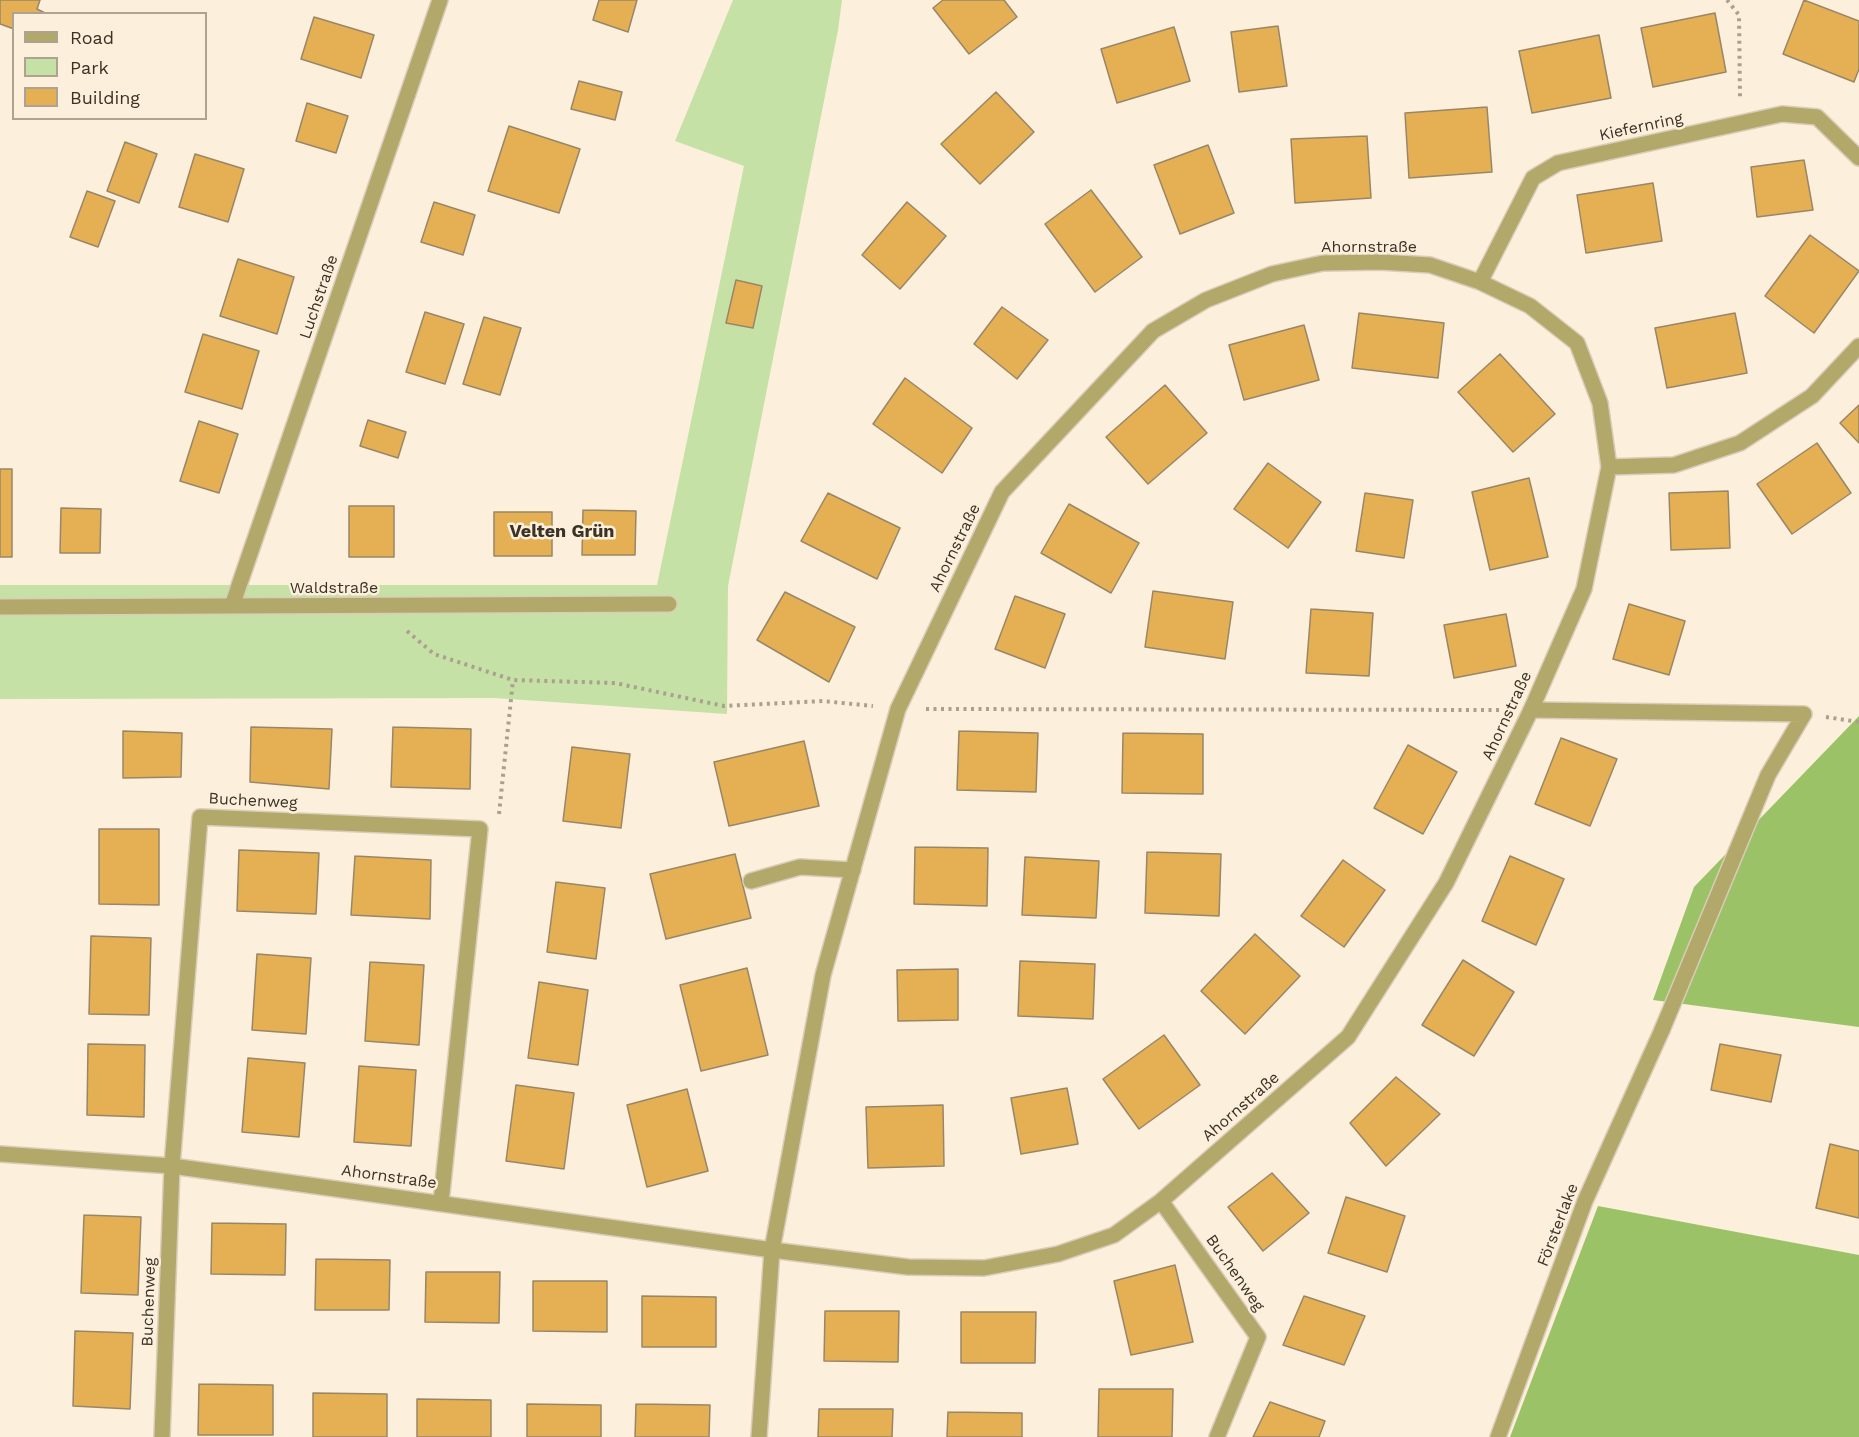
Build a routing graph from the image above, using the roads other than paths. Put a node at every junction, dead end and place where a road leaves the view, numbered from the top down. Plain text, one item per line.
1 (440, 0) edge
2 (1859, 158) edge
3 (1480, 282) junction
4 (1859, 346) edge
5 (1609, 467) junction
6 (669, 604) dead end
7 (232, 606) junction
8 (0, 607) edge
9 (1531, 710) junction
10 (853, 870) junction
11 (751, 881) dead end
12 (0, 1154) edge
13 (172, 1166) junction
14 (1161, 1201) junction
15 (441, 1202) junction
16 (772, 1250) junction
17 (162, 1437) edge
18 (759, 1437) edge
19 (1217, 1437) edge
20 (1498, 1437) edge

1 - 7 street, Luchstraße
2 - 3 street, Kiefernring
3 - 5 street, Ahornstraße
3 - 10 street, Ahornstraße
4 - 5 street
5 - 9 street, Ahornstraße
6 - 7 street, Waldstraße
7 - 8 street, Waldstraße
9 - 14 street, Ahornstraße
9 - 20 street, Försterlake
10 - 11 street
10 - 16 street, Ahornstraße
12 - 13 street, Ahornstraße
13 - 15 street, Ahornstraße
13 - 15 street, Buchenweg
13 - 17 street, Buchenweg
14 - 16 street, Ahornstraße
14 - 19 street, Buchenweg
15 - 16 street, Ahornstraße
16 - 18 street

